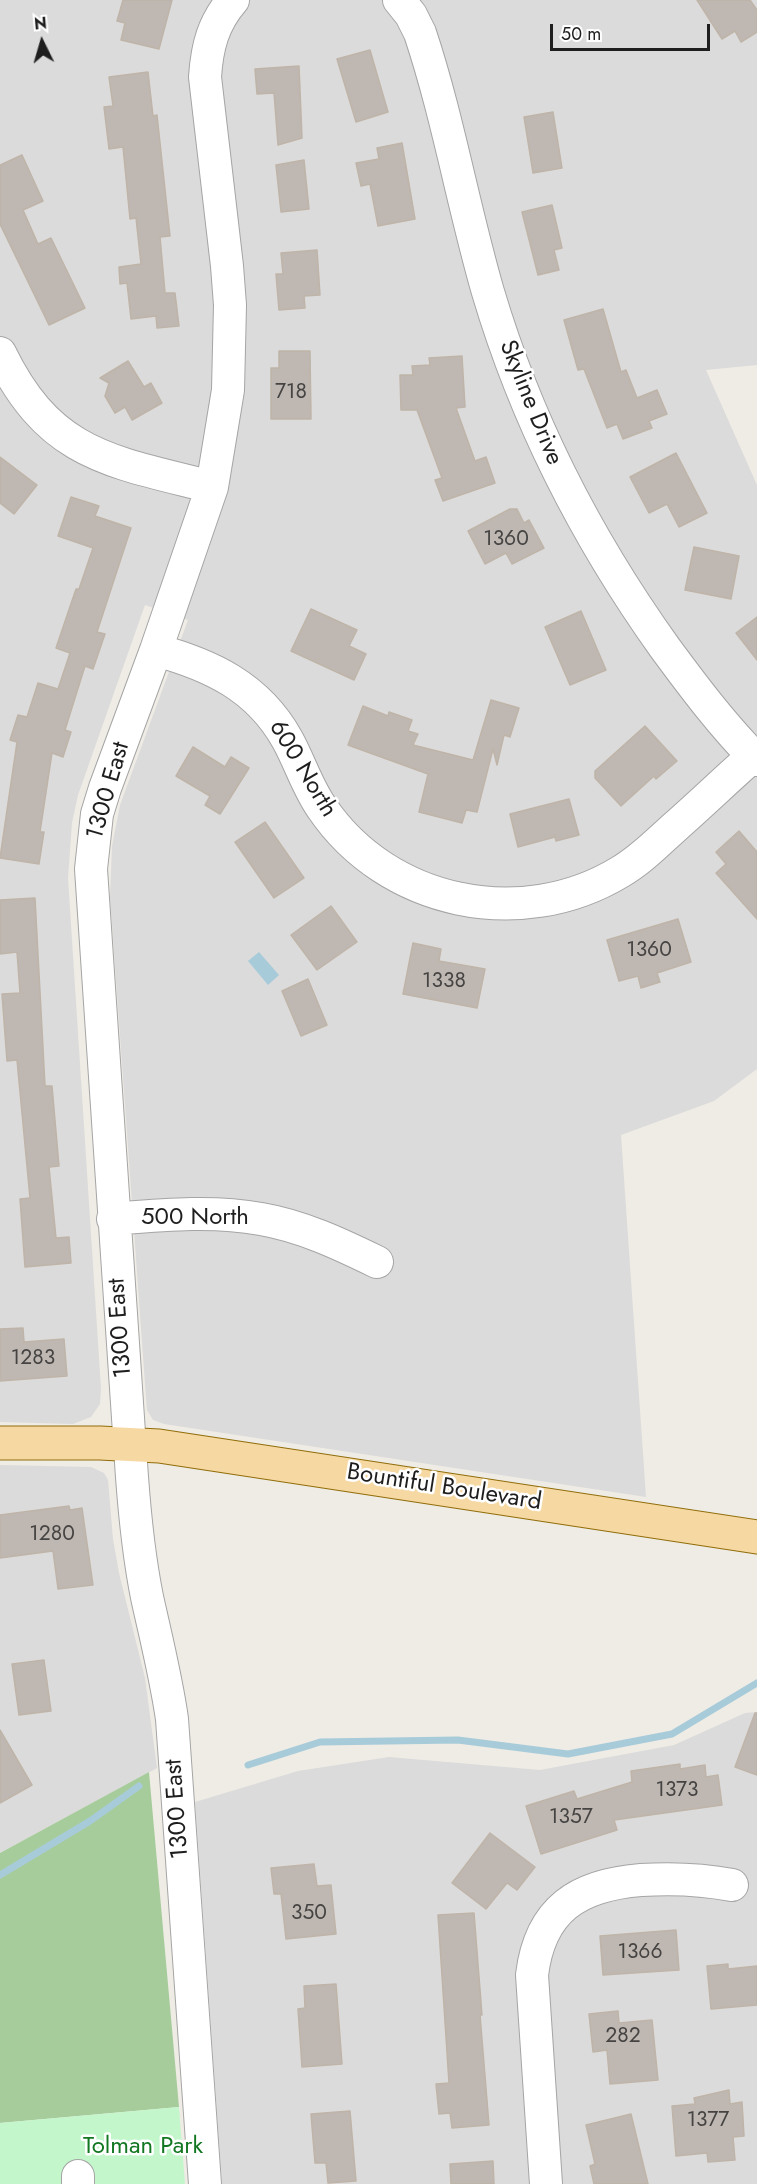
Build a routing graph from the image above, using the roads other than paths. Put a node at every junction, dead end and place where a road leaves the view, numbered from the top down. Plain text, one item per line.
1 (233, 0) edge
2 (399, 0) edge
3 (0, 353) edge
4 (212, 487) junction
5 (156, 650) junction
6 (755, 758) edge
7 (113, 1219) junction
8 (377, 1262) dead end
9 (0, 1443) edge
10 (130, 1443) junction
11 (757, 1537) edge
12 (732, 1885) dead end
13 (205, 2184) edge
14 (546, 2184) edge

1 - 4 street
2 - 6 street, Skyline Drive
3 - 4 street
4 - 5 street, 1300 East
5 - 6 street, 600 North
5 - 7 street, 1300 East
7 - 8 street, 500 North
7 - 10 street, 1300 East
9 - 10 main road, Bountiful Boulevard
10 - 11 main road, Bountiful Boulevard
10 - 13 street, 1300 East
12 - 14 street

